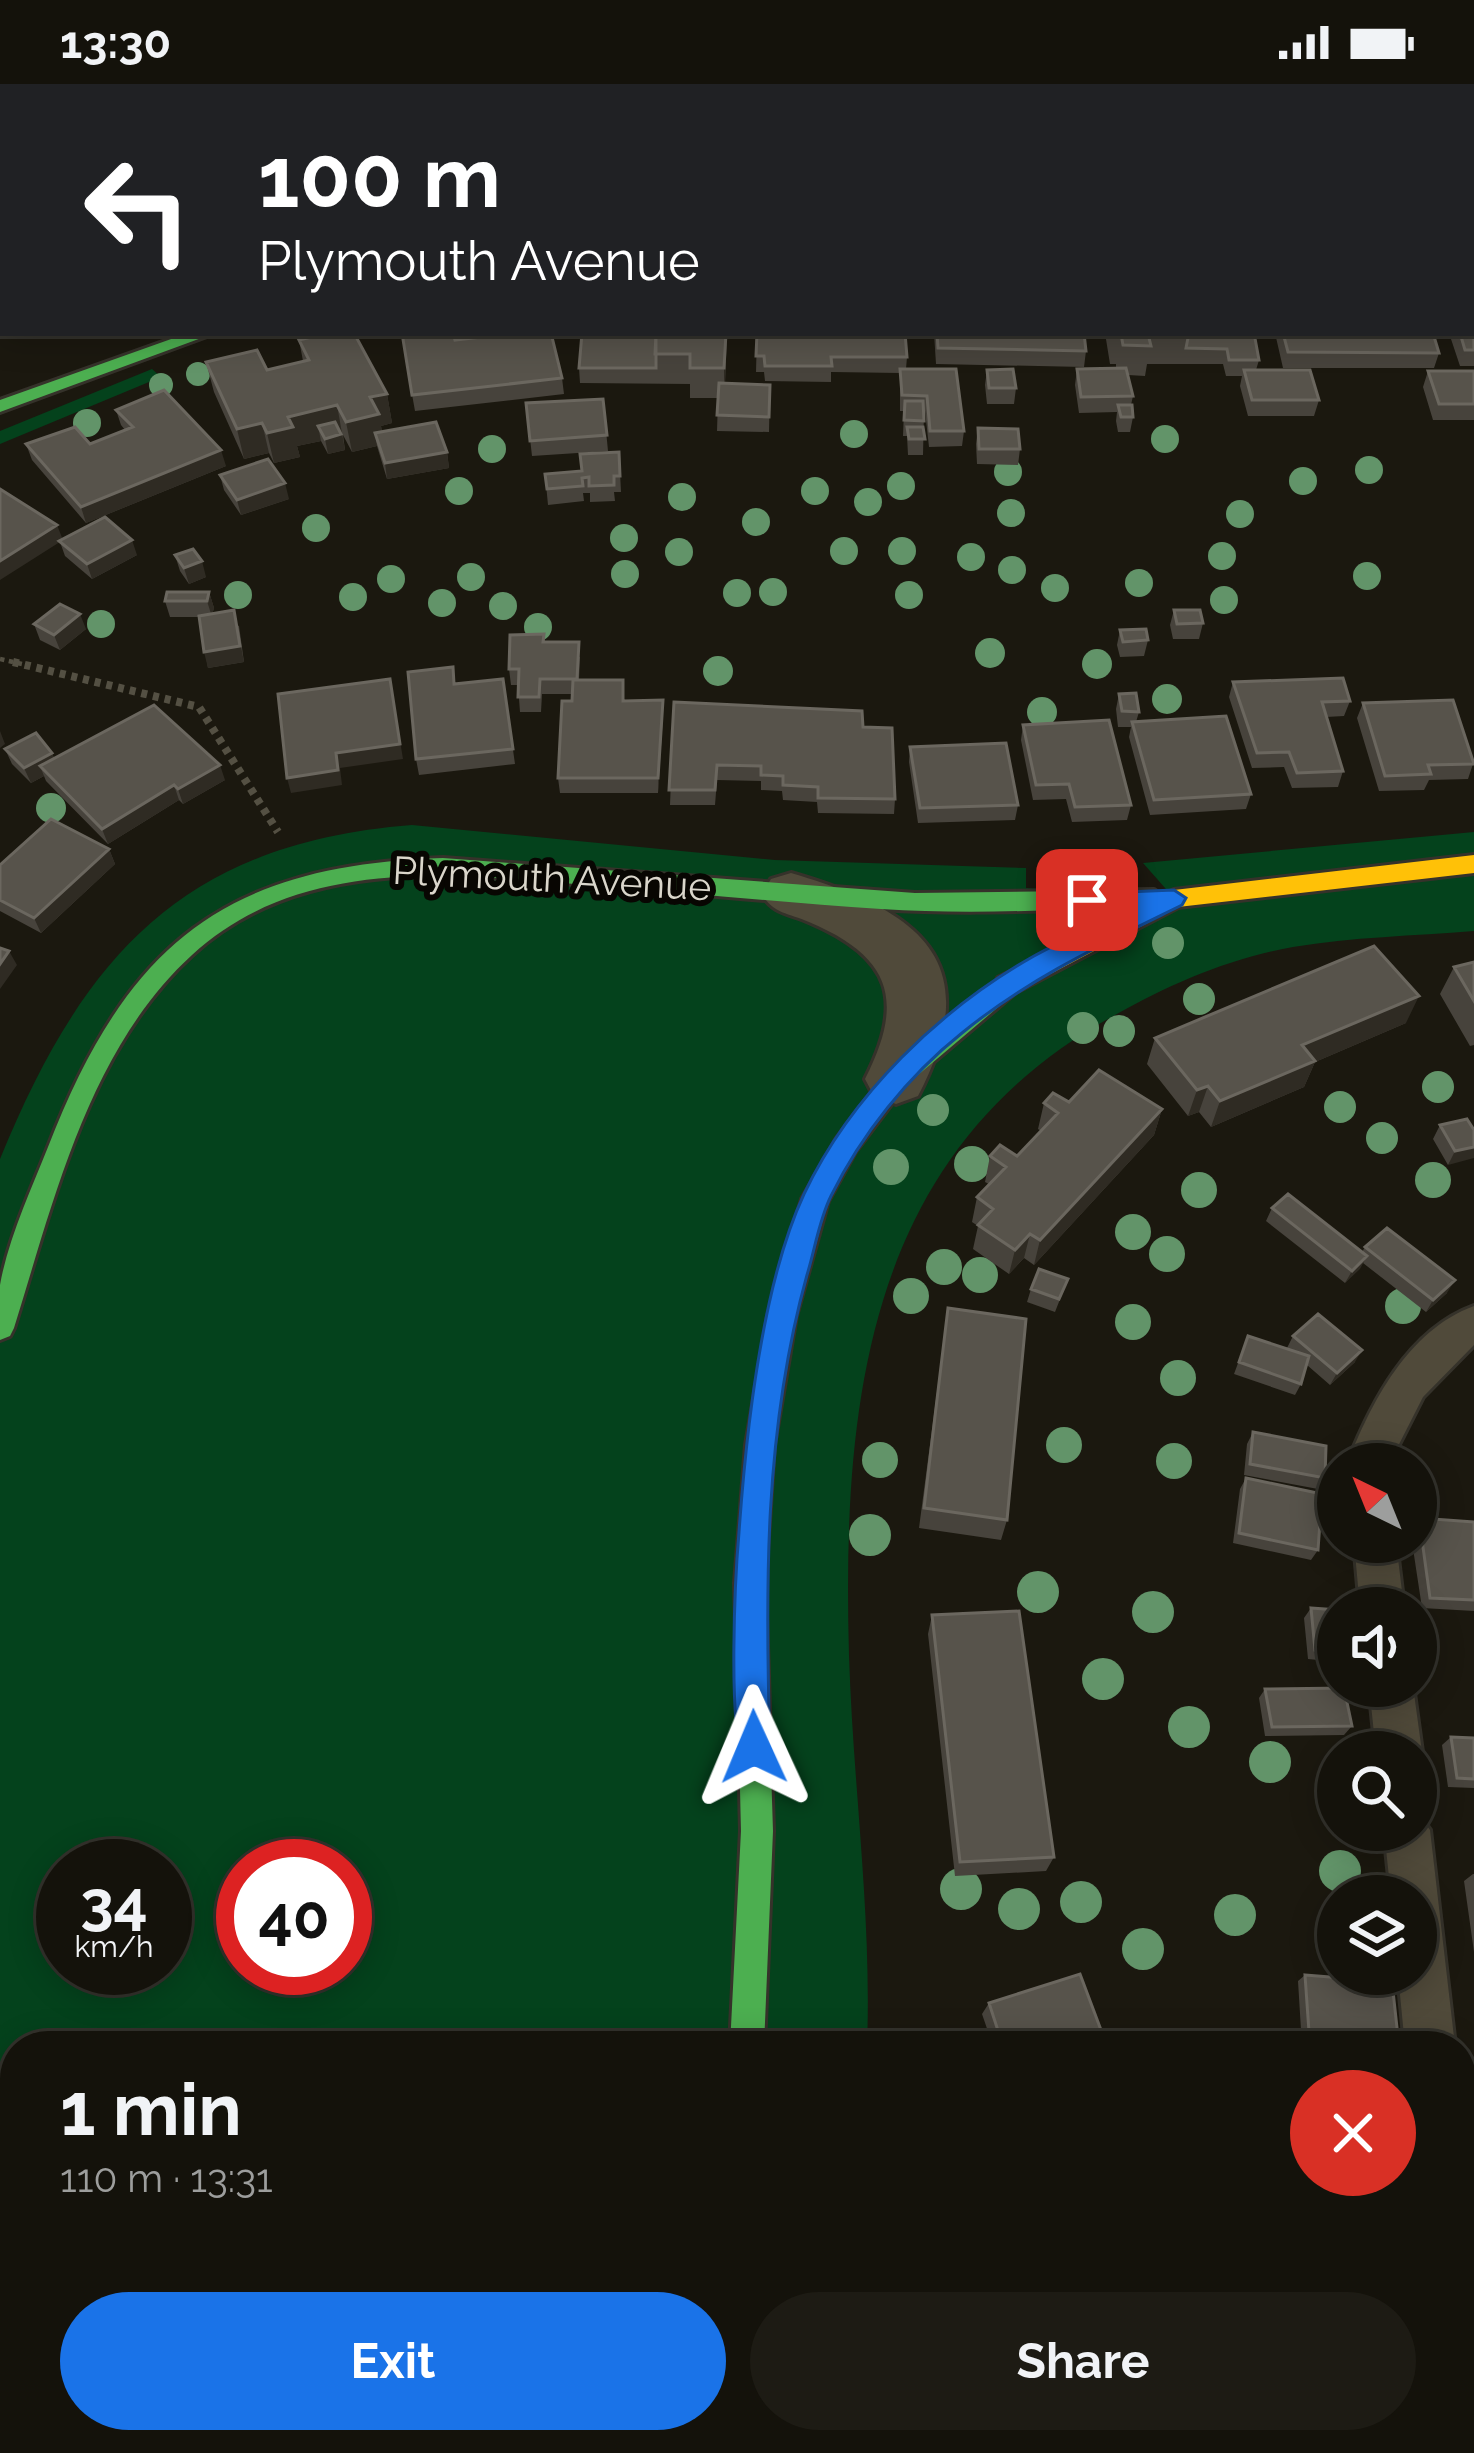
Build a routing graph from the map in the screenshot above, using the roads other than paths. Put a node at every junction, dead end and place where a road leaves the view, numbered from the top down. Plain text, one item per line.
1 (198, 336) edge
2 (0, 406) edge
3 (1474, 864) edge
4 (791, 894) junction
5 (1174, 898) junction
6 (896, 1079) junction
7 (1474, 1324) edge
8 (0, 1328) edge
9 (1376, 1443) edge
10 (1425, 1995) edge
11 (748, 2031) edge
12 (1428, 2031) edge

1 - 2 street
3 - 5 street, Plymouth Avenue
4 - 5 street, Plymouth Avenue
4 - 6 street, Plymouth Avenue
4 - 8 street, Plymouth Avenue
5 - 6 street, Plymouth Avenue
6 - 11 street, Plymouth Avenue
7 - 9 lane
10 - 12 lane

